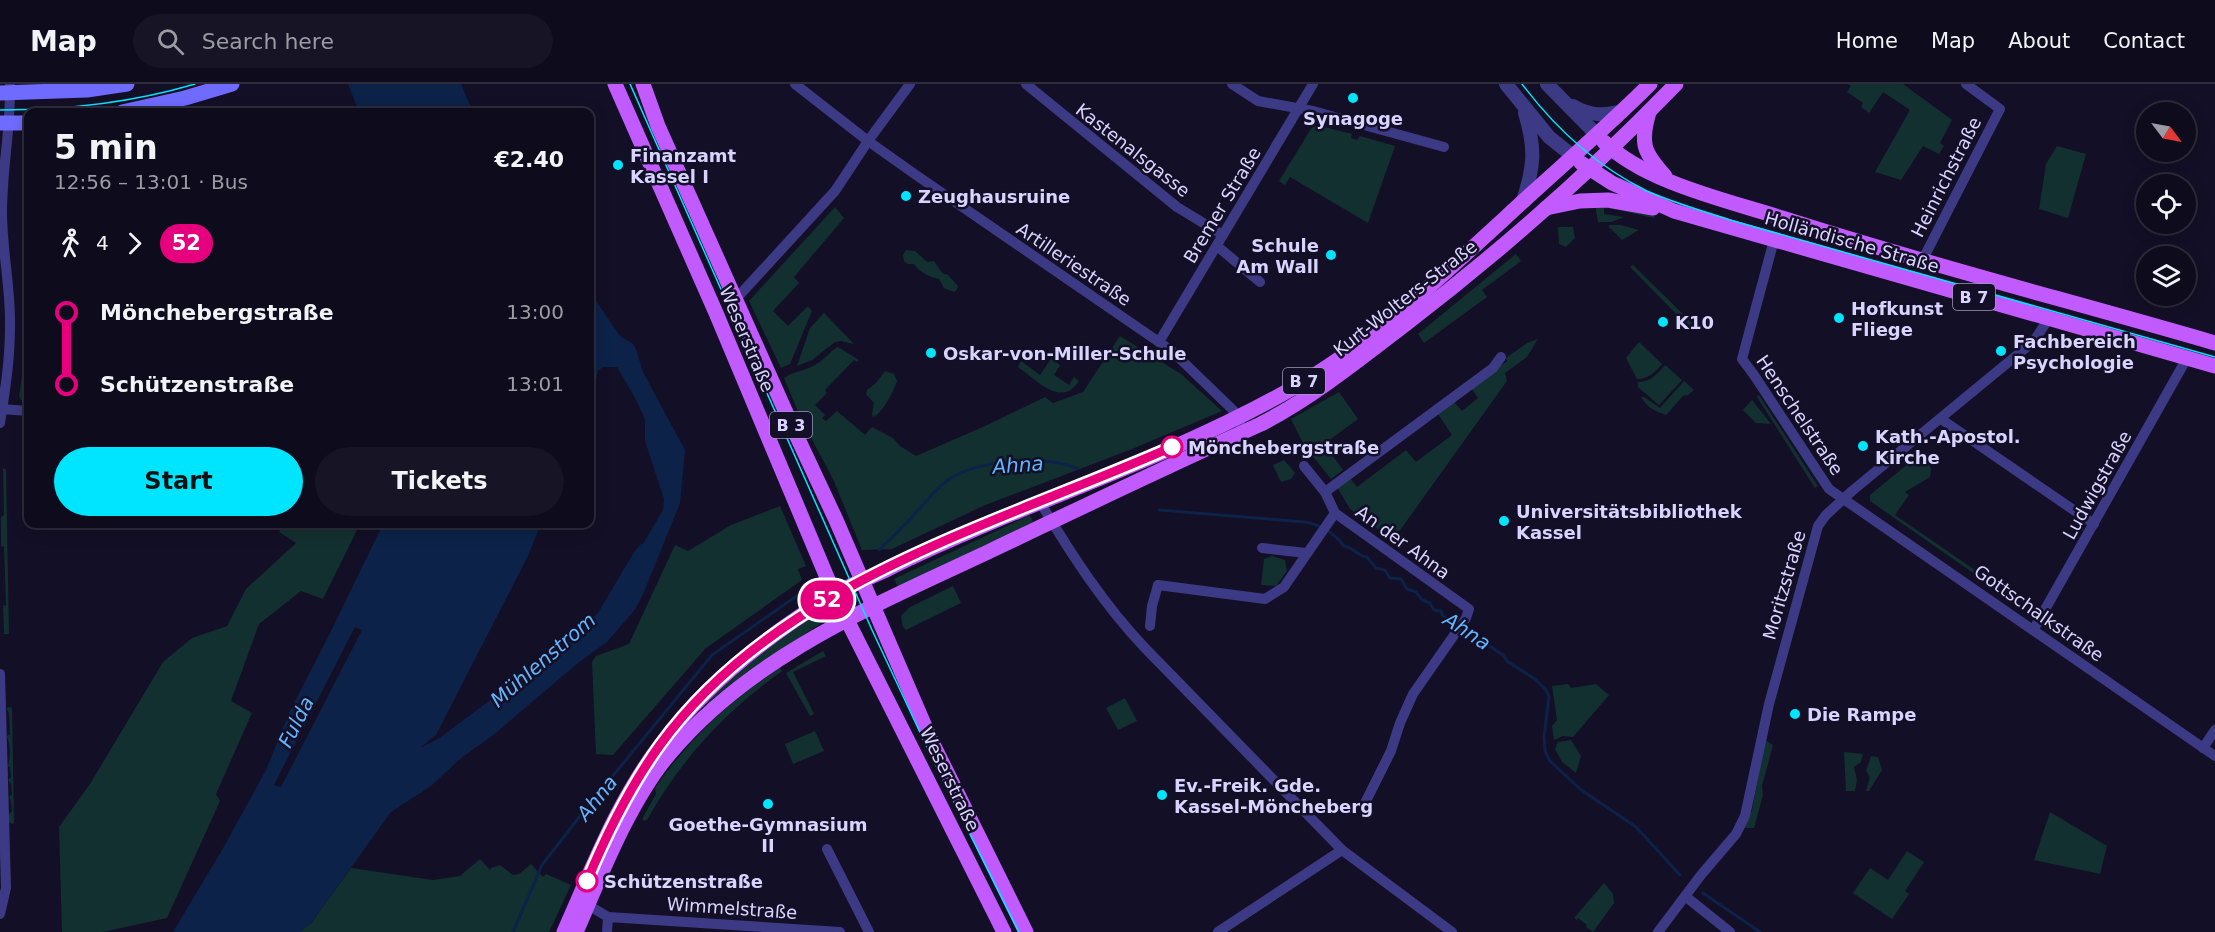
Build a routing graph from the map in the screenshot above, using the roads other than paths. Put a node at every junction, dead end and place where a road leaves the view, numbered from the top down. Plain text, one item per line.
1 (127, 84) edge
2 (232, 84) edge
3 (615, 84) edge
4 (642, 84) edge
5 (795, 84) edge
6 (910, 84) edge
7 (1026, 84) edge
8 (1232, 84) edge
9 (1313, 84) edge
10 (1506, 84) edge
11 (1547, 84) edge
12 (1650, 84) edge
13 (1676, 84) edge
14 (1966, 84) edge
15 (7, 90) edge
16 (1565, 101) junction
17 (1522, 106) junction
18 (150, 108) edge
19 (1299, 109) junction
20 (1623, 111) junction
21 (1649, 112) junction
22 (5, 123) edge
23 (24, 123) edge
24 (1598, 135) junction
25 (868, 141) junction
26 (1444, 147) dead end
27 (1611, 148) junction
28 (1574, 157) junction
29 (1589, 169) junction
30 (1669, 181) junction
31 (1523, 201) junction
32 (1544, 208) junction
33 (1674, 211) junction
34 (1, 214) edge
35 (1223, 235) junction
36 (1774, 240) junction
37 (1217, 246) junction
38 (1922, 261) junction
39 (1260, 282) dead end
40 (735, 300) junction
41 (2049, 318) junction
42 (1159, 342) junction
43 (2215, 343) edge
44 (1501, 357) dead end
45 (2187, 358) junction
46 (2215, 366) edge
47 (4, 377) edge
48 (2, 409) junction
49 (24, 411) edge
50 (1237, 417) junction
51 (1941, 419) junction
52 (0, 423) edge
53 (1245, 431) junction
54 (1304, 466) dead end
55 (1325, 492) junction
56 (1844, 499) junction
57 (1040, 502) junction
58 (1335, 513) junction
59 (1052, 522) junction
60 (2094, 524) junction
61 (1262, 548) dead end
62 (1306, 553) junction
63 (861, 581) junction
64 (834, 594) junction
65 (872, 606) junction
66 (846, 618) junction
67 (1150, 626) dead end
68 (2034, 629) junction
69 (0, 674) edge
70 (2215, 730) edge
71 (2203, 748) junction
72 (2215, 756) edge
73 (1365, 803) dead end
74 (827, 849) dead end
75 (1342, 850) junction
76 (1685, 896) junction
77 (583, 903) junction
78 (0, 914) edge
79 (608, 917) junction
80 (564, 932) edge
81 (576, 932) edge
82 (607, 932) edge
83 (840, 932) edge
84 (869, 932) edge
85 (1004, 932) edge
86 (1026, 932) edge
87 (1218, 932) edge
88 (1452, 932) edge
89 (1658, 932) edge
90 (1730, 932) edge

1 - 15 main road
2 - 18 main road
3 - 64 main road, Weserstraße / B 3
4 - 40 main road, Weserstraße / B 3
5 - 25 street, Artilleriestraße
6 - 25 street
7 - 35 street, Kastenalsgasse
8 - 19 street
9 - 19 street, Bremer Straße
10 - 17 street
11 - 16 street
12 - 20 main road
13 - 21 main road, Kurt-Wolters-Straße
14 - 38 street, Heinrichstraße
15 - 22 street
16 - 20 street
16 - 24 street
17 - 28 street
17 - 31 street
19 - 26 street
19 - 35 street, Bremer Straße
20 - 24 main road
21 - 27 main road, Kurt-Wolters-Straße
21 - 30 main road
22 - 23 main road
22 - 34 street
24 - 27 main road, Holländische Straße / B 7
24 - 28 main road, B 7
25 - 40 street
25 - 42 street, Artilleriestraße
27 - 29 main road, Kurt-Wolters-Straße
27 - 30 main road, Holländische Straße / B 7
28 - 29 main road, Holländische Straße
28 - 31 main road, Kurt-Wolters-Straße / B 7
29 - 32 main road, Kurt-Wolters-Straße
29 - 33 main road, Holländische Straße
30 - 38 main road, Holländische Straße / B 7
31 - 50 main road, Kurt-Wolters-Straße / B 7
32 - 33 main road, B 7
32 - 53 main road, Kurt-Wolters-Straße / B 7
33 - 36 main road, Holländische Straße / B 7
34 - 47 street
35 - 37 street, Bremer Straße
36 - 41 main road, Holländische Straße / B 7
36 - 56 street, Henschelstraße
37 - 39 street
37 - 42 street, Bremer Straße
38 - 43 main road, Holländische Straße / B 7
40 - 63 main road, Weserstraße / B 3
41 - 45 main road, Holländische Straße / B 7
41 - 51 street, Moritzstraße
42 - 50 street, Artilleriestraße
44 - 55 street
45 - 46 main road, Holländische Straße / B 7
45 - 60 street, Ludwigstraße
47 - 48 street
48 - 49 street
48 - 52 street
50 - 53 street, Artilleriestraße
50 - 57 main road, Kurt-Wolters-Straße / B 7
51 - 56 street, Moritzstraße
51 - 60 street
53 - 59 main road, Kurt-Wolters-Straße / B 7
54 - 55 street, An der Ahna
55 - 58 street, An der Ahna
56 - 68 street, Gottschalkstraße
56 - 76 street, Moritzstraße
57 - 59 street
57 - 63 main road, Kurt-Wolters-Straße / B 7
58 - 62 street
58 - 73 street, An der Ahna
59 - 65 main road, Kurt-Wolters-Straße / B 7
59 - 75 street
60 - 68 street, Ludwigstraße
61 - 62 street
62 - 67 street
63 - 64 main road, Kurt-Wolters-Straße / B 7
63 - 65 main road, Weserstraße / B 3
64 - 66 main road, Weserstraße / B 3
64 - 77 main road, B 7
65 - 66 main road, Kurt-Wolters-Straße / B 7
65 - 86 main road, Weserstraße / B 3
66 - 77 main road, B 7
66 - 85 main road, Weserstraße / B 3
68 - 71 street, Gottschalkstraße
69 - 78 street
70 - 71 street
71 - 72 street, Gottschalkstraße
74 - 84 street
75 - 87 street
75 - 88 street
76 - 89 street, Moritzstraße
76 - 90 street
77 - 79 street, Wimmelstraße
77 - 80 main road, B 7
77 - 81 main road, B 7
79 - 82 street
79 - 83 street, Wimmelstraße

